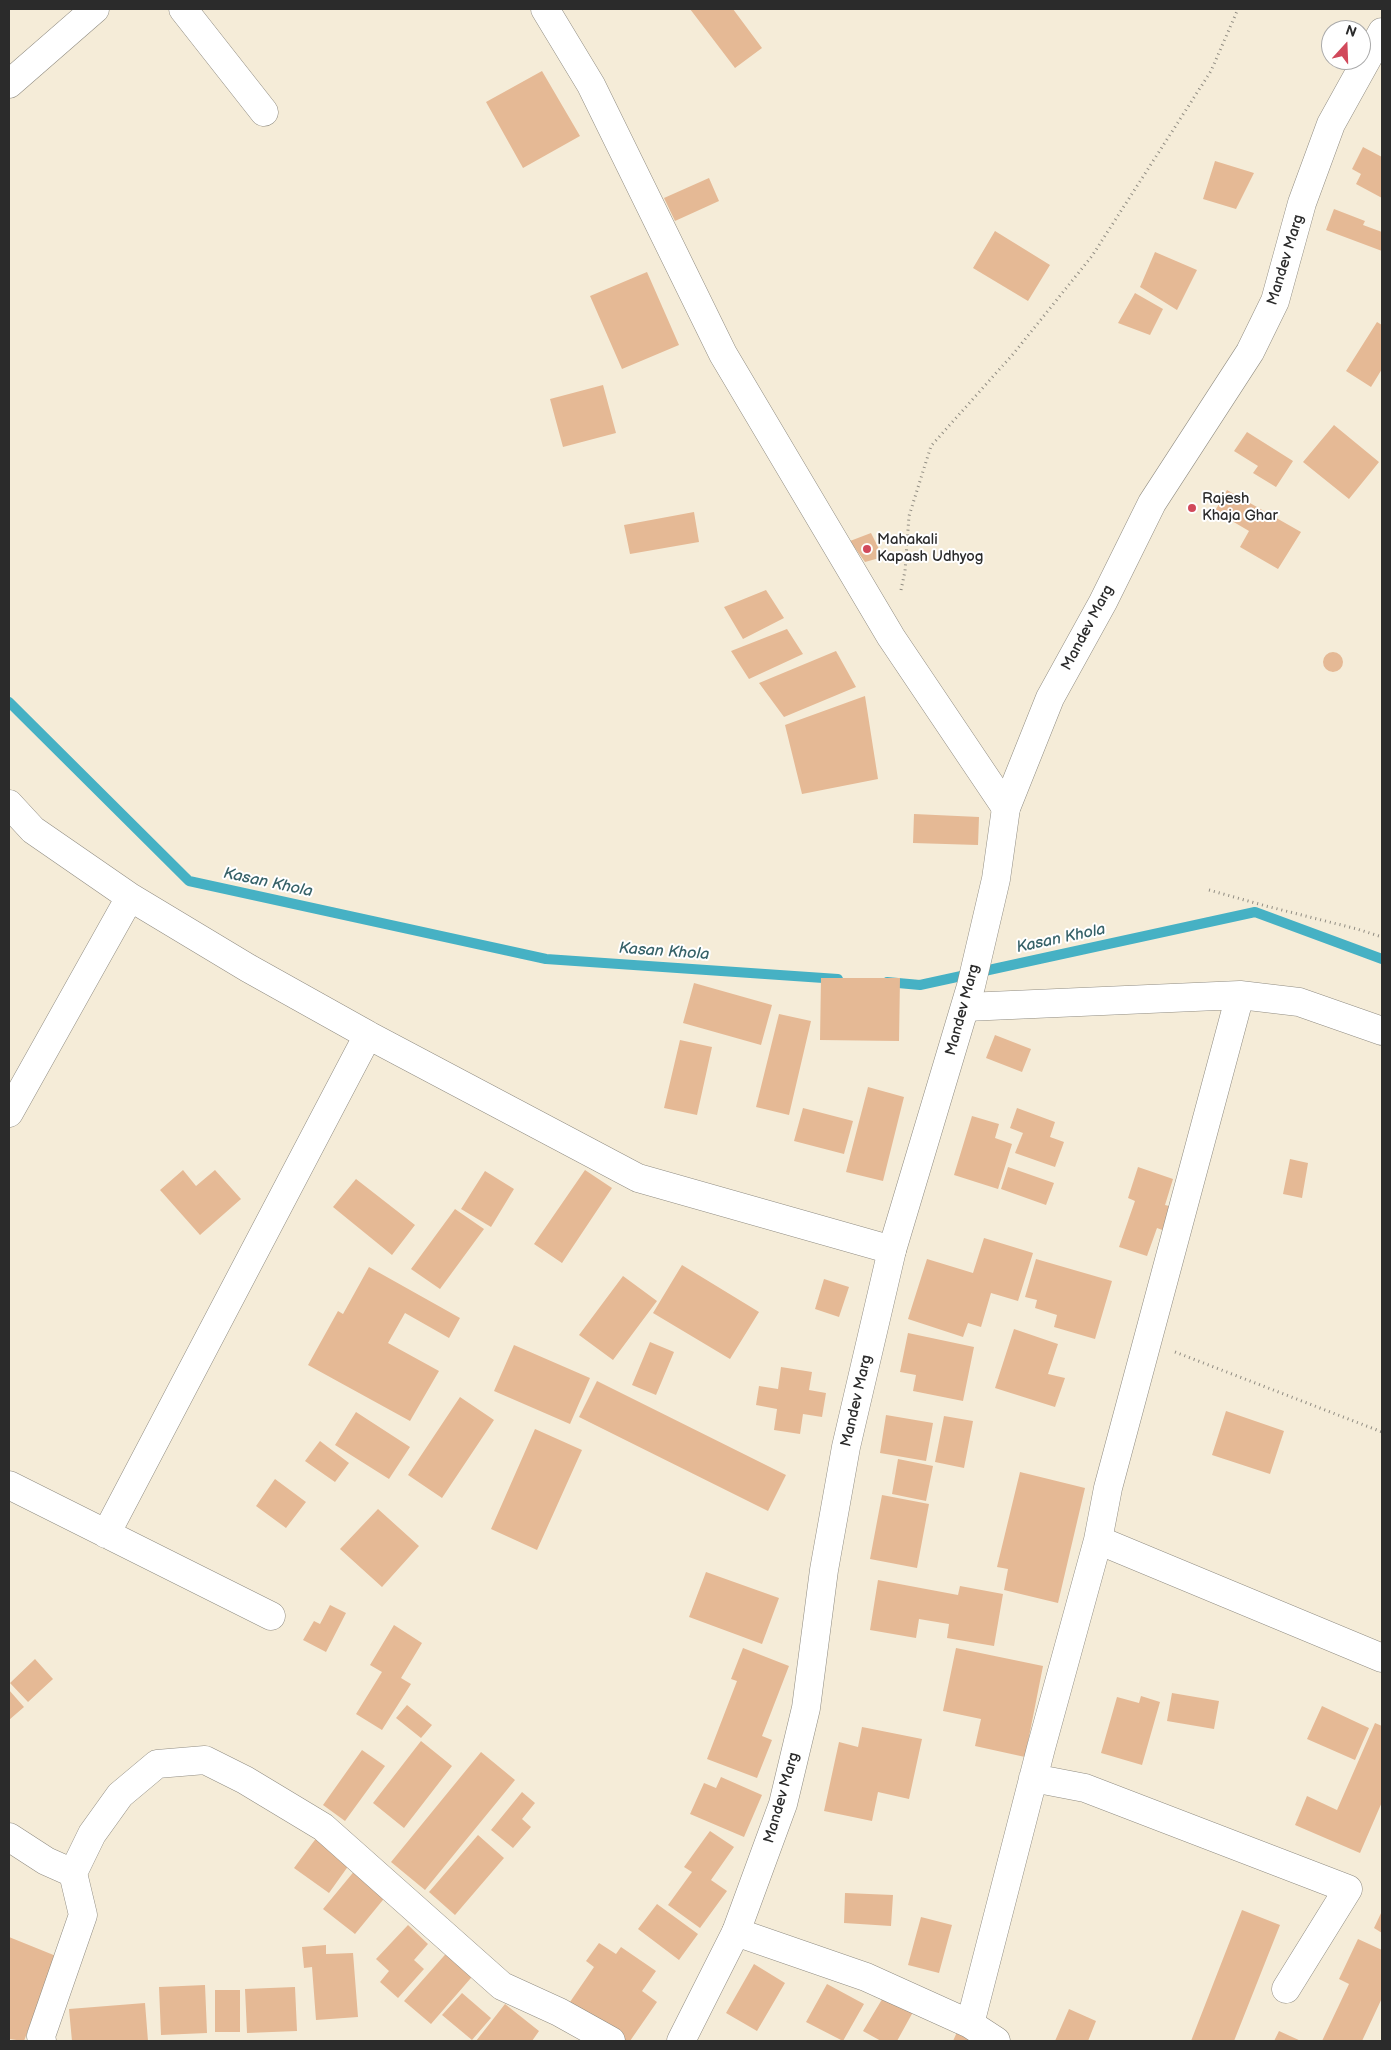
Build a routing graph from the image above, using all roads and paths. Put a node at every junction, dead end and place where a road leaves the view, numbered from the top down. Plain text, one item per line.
1 (95, 9) edge
2 (183, 9) edge
3 (544, 9) edge
4 (1238, 9) edge
5 (1382, 32) edge
6 (9, 84) edge
7 (264, 112) dead end
8 (891, 637) junction
9 (9, 804) edge
10 (1006, 808) junction
11 (1209, 890) dead end
12 (130, 897) junction
13 (1382, 937) edge
14 (1240, 995) junction
15 (968, 997) junction
16 (1382, 1031) edge
17 (368, 1034) junction
18 (9, 1113) edge
19 (892, 1250) junction
20 (1147, 1341) junction
21 (1382, 1432) edge
22 (9, 1485) edge
23 (106, 1534) junction
24 (1098, 1540) junction
25 (271, 1616) dead end
26 (1382, 1658) edge
27 (1033, 1778) junction
28 (9, 1837) edge
29 (72, 1873) junction
30 (736, 1932) junction
31 (1286, 1990) dead end
32 (970, 2024) junction
33 (42, 2041) edge
34 (611, 2041) edge
35 (681, 2041) edge
36 (996, 2041) edge

1 - 6 street
2 - 7 street
3 - 8 street
4 - 8 path
5 - 10 street, Mandev Marg
8 - 10 street
9 - 12 street
10 - 15 street, Mandev Marg
11 - 13 path
12 - 17 street
12 - 18 street
14 - 15 street
14 - 16 street
14 - 20 street
15 - 19 street, Mandev Marg
17 - 19 street
17 - 23 street
19 - 30 street, Mandev Marg
20 - 21 path
20 - 24 street
22 - 23 street
23 - 25 street
24 - 26 street
24 - 27 street
27 - 31 street
27 - 32 street
28 - 29 street
29 - 33 street
29 - 34 street
30 - 32 street
30 - 35 street, Mandev Marg
32 - 36 street

